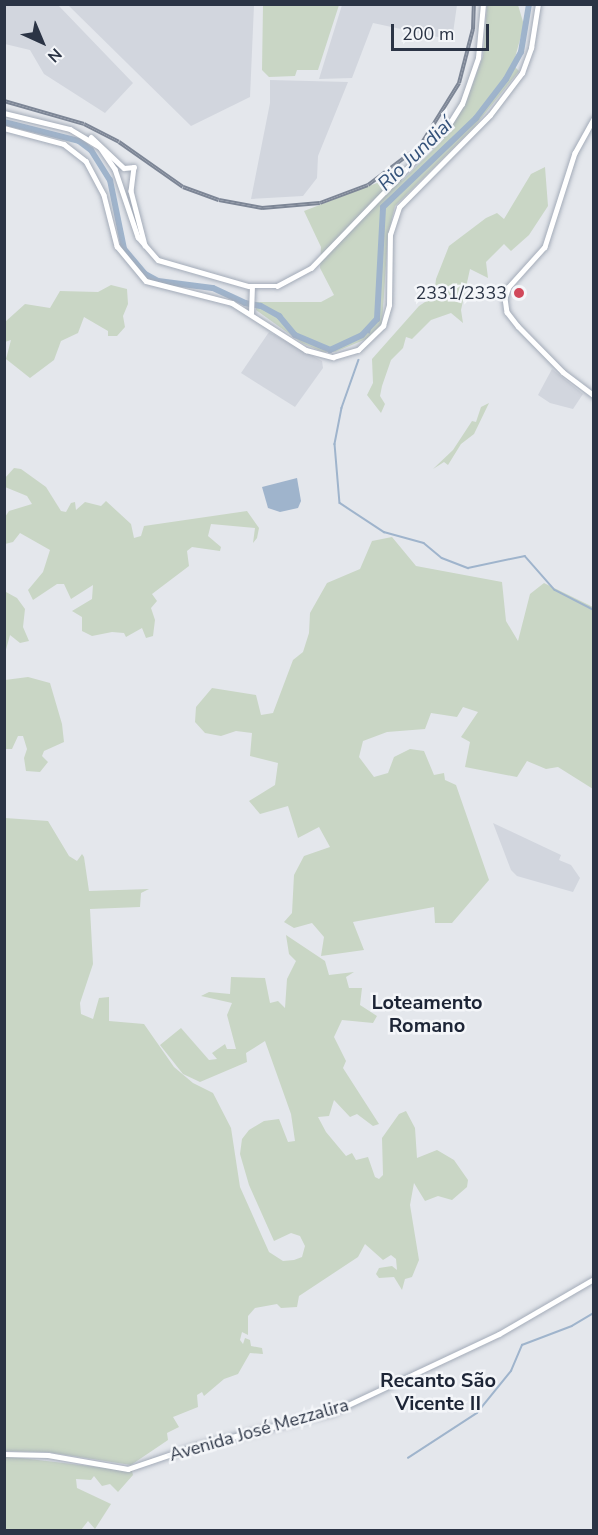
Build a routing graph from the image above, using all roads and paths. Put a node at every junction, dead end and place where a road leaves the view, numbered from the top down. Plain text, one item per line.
1 (483, 4) edge
2 (538, 4) edge
3 (4, 112) edge
4 (594, 119) edge
5 (4, 128) edge
6 (76, 131) junction
7 (147, 252) junction
8 (252, 287) junction
9 (252, 312) junction
10 (594, 395) edge
11 (594, 1279) edge
12 (4, 1454) edge

1 - 8 main road
2 - 9 main road
3 - 6 main road
4 - 10 main road
5 - 9 main road
6 - 7 main road
6 - 7 main road
7 - 8 main road
8 - 9 main road
11 - 12 main road, Avenida José Mezzalira

